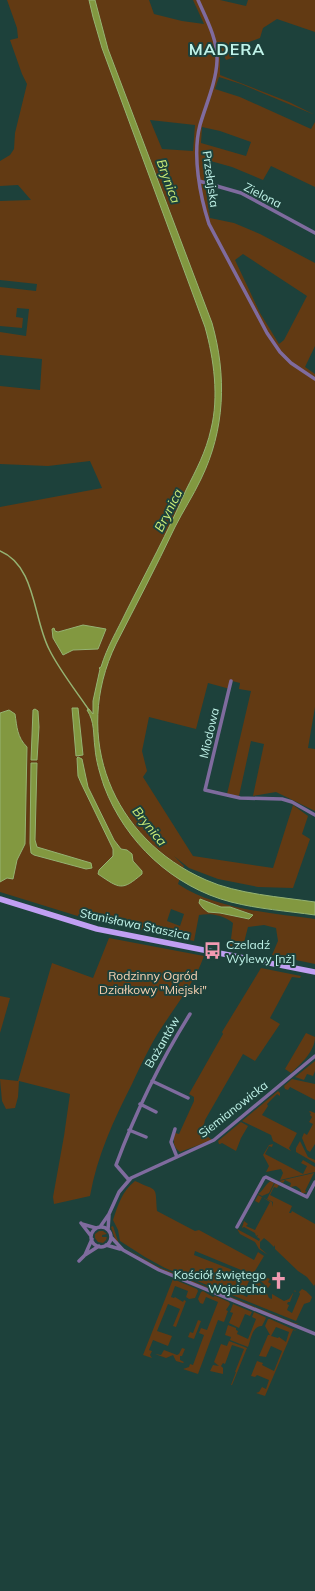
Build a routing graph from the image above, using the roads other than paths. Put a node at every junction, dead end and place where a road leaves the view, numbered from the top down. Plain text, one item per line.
1 (198, 0) edge
2 (199, 182) junction
3 (315, 233) edge
4 (315, 379) edge
5 (231, 681) dead end
6 (315, 815) edge
7 (0, 899) edge
8 (315, 972) edge
9 (190, 1014) dead end
10 (315, 1056) edge
11 (152, 1081) junction
12 (188, 1098) dead end
13 (140, 1104) junction
14 (156, 1112) dead end
15 (175, 1129) dead end
16 (129, 1130) junction
17 (146, 1137) dead end
18 (177, 1157) junction
19 (129, 1180) junction
20 (315, 1182) edge
21 (109, 1214) junction
22 (237, 1227) dead end
23 (98, 1228) junction
24 (108, 1230) junction
25 (111, 1237) junction
26 (91, 1238) junction
27 (106, 1245) junction
28 (99, 1246) junction
29 (123, 1250) junction
30 (85, 1255) junction
31 (79, 1261) dead end
32 (315, 1334) edge

1 - 2 street, Przełajska
2 - 3 street, Zielona
2 - 4 street, Przełajska
5 - 6 street, Miodowa
7 - 8 main road, Stanisława Staszica
9 - 11 street, Bażantów
10 - 18 street, Siemianowicka
11 - 12 street, Bażantów
11 - 13 street, Bażantów
13 - 14 street
13 - 16 street, Bażantów
15 - 18 street
16 - 17 street
16 - 19 street, Bażantów
18 - 19 street, Siemianowicka
19 - 21 street, Siemianowicka
20 - 22 street
21 - 23 street, Siemianowicka
21 - 24 street, Siemianowicka
23 - 24 street
23 - 26 street
23 - 26 street
24 - 25 street
25 - 27 street
25 - 29 street
26 - 28 street
26 - 30 street
27 - 28 street
27 - 29 street
28 - 30 street
29 - 32 street
30 - 31 street

